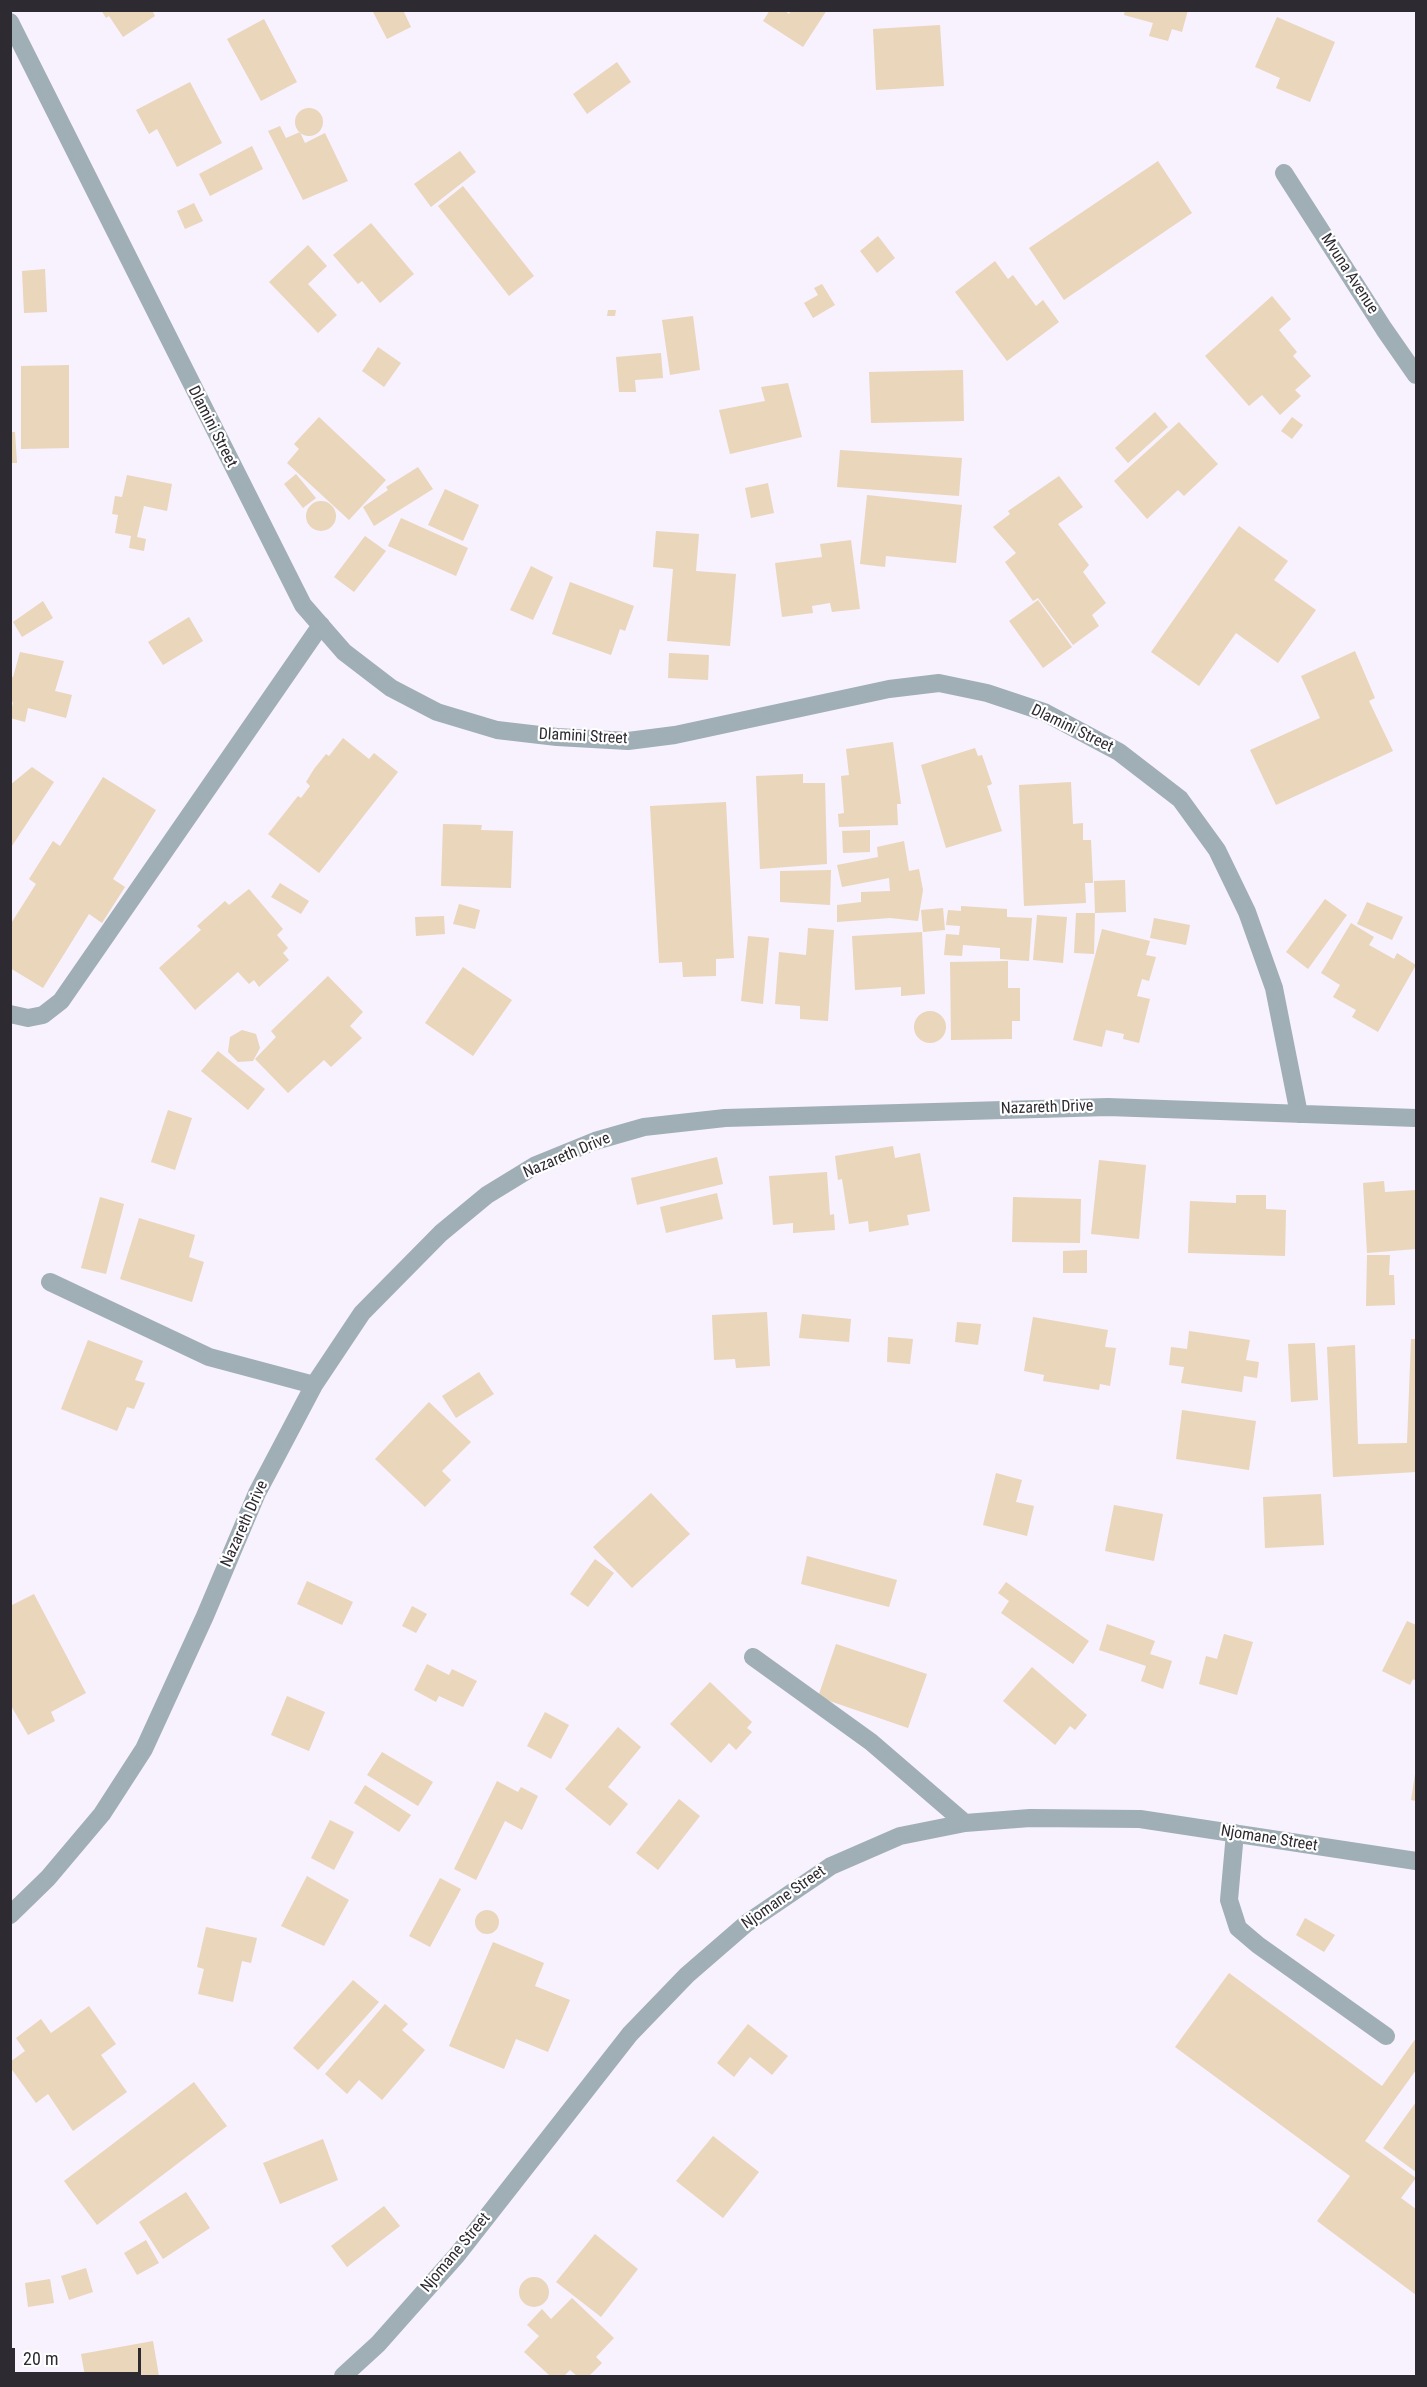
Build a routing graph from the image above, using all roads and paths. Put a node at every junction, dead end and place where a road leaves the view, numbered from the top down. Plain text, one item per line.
1 (10, 22) edge
2 (1284, 173) dead end
3 (1416, 375) edge
4 (321, 625) junction
5 (10, 1014) edge
6 (1299, 1114) junction
7 (1416, 1118) edge
8 (50, 1282) dead end
9 (314, 1385) junction
10 (753, 1657) dead end
11 (965, 1823) junction
12 (1235, 1833) junction
13 (1416, 1861) edge
14 (10, 1915) edge
15 (1386, 2036) dead end
16 (343, 2376) edge

1 - 4 street, Dlamini Street
2 - 3 street, Mvuna Avenue
4 - 5 street
4 - 6 street, Dlamini Street
6 - 7 street, Nazareth Drive
6 - 9 street, Nazareth Drive
8 - 9 street
9 - 14 street, Nazareth Drive
10 - 11 street
11 - 12 street, Njomane Street
11 - 16 street, Njomane Street
12 - 13 street, Njomane Street
12 - 15 street

